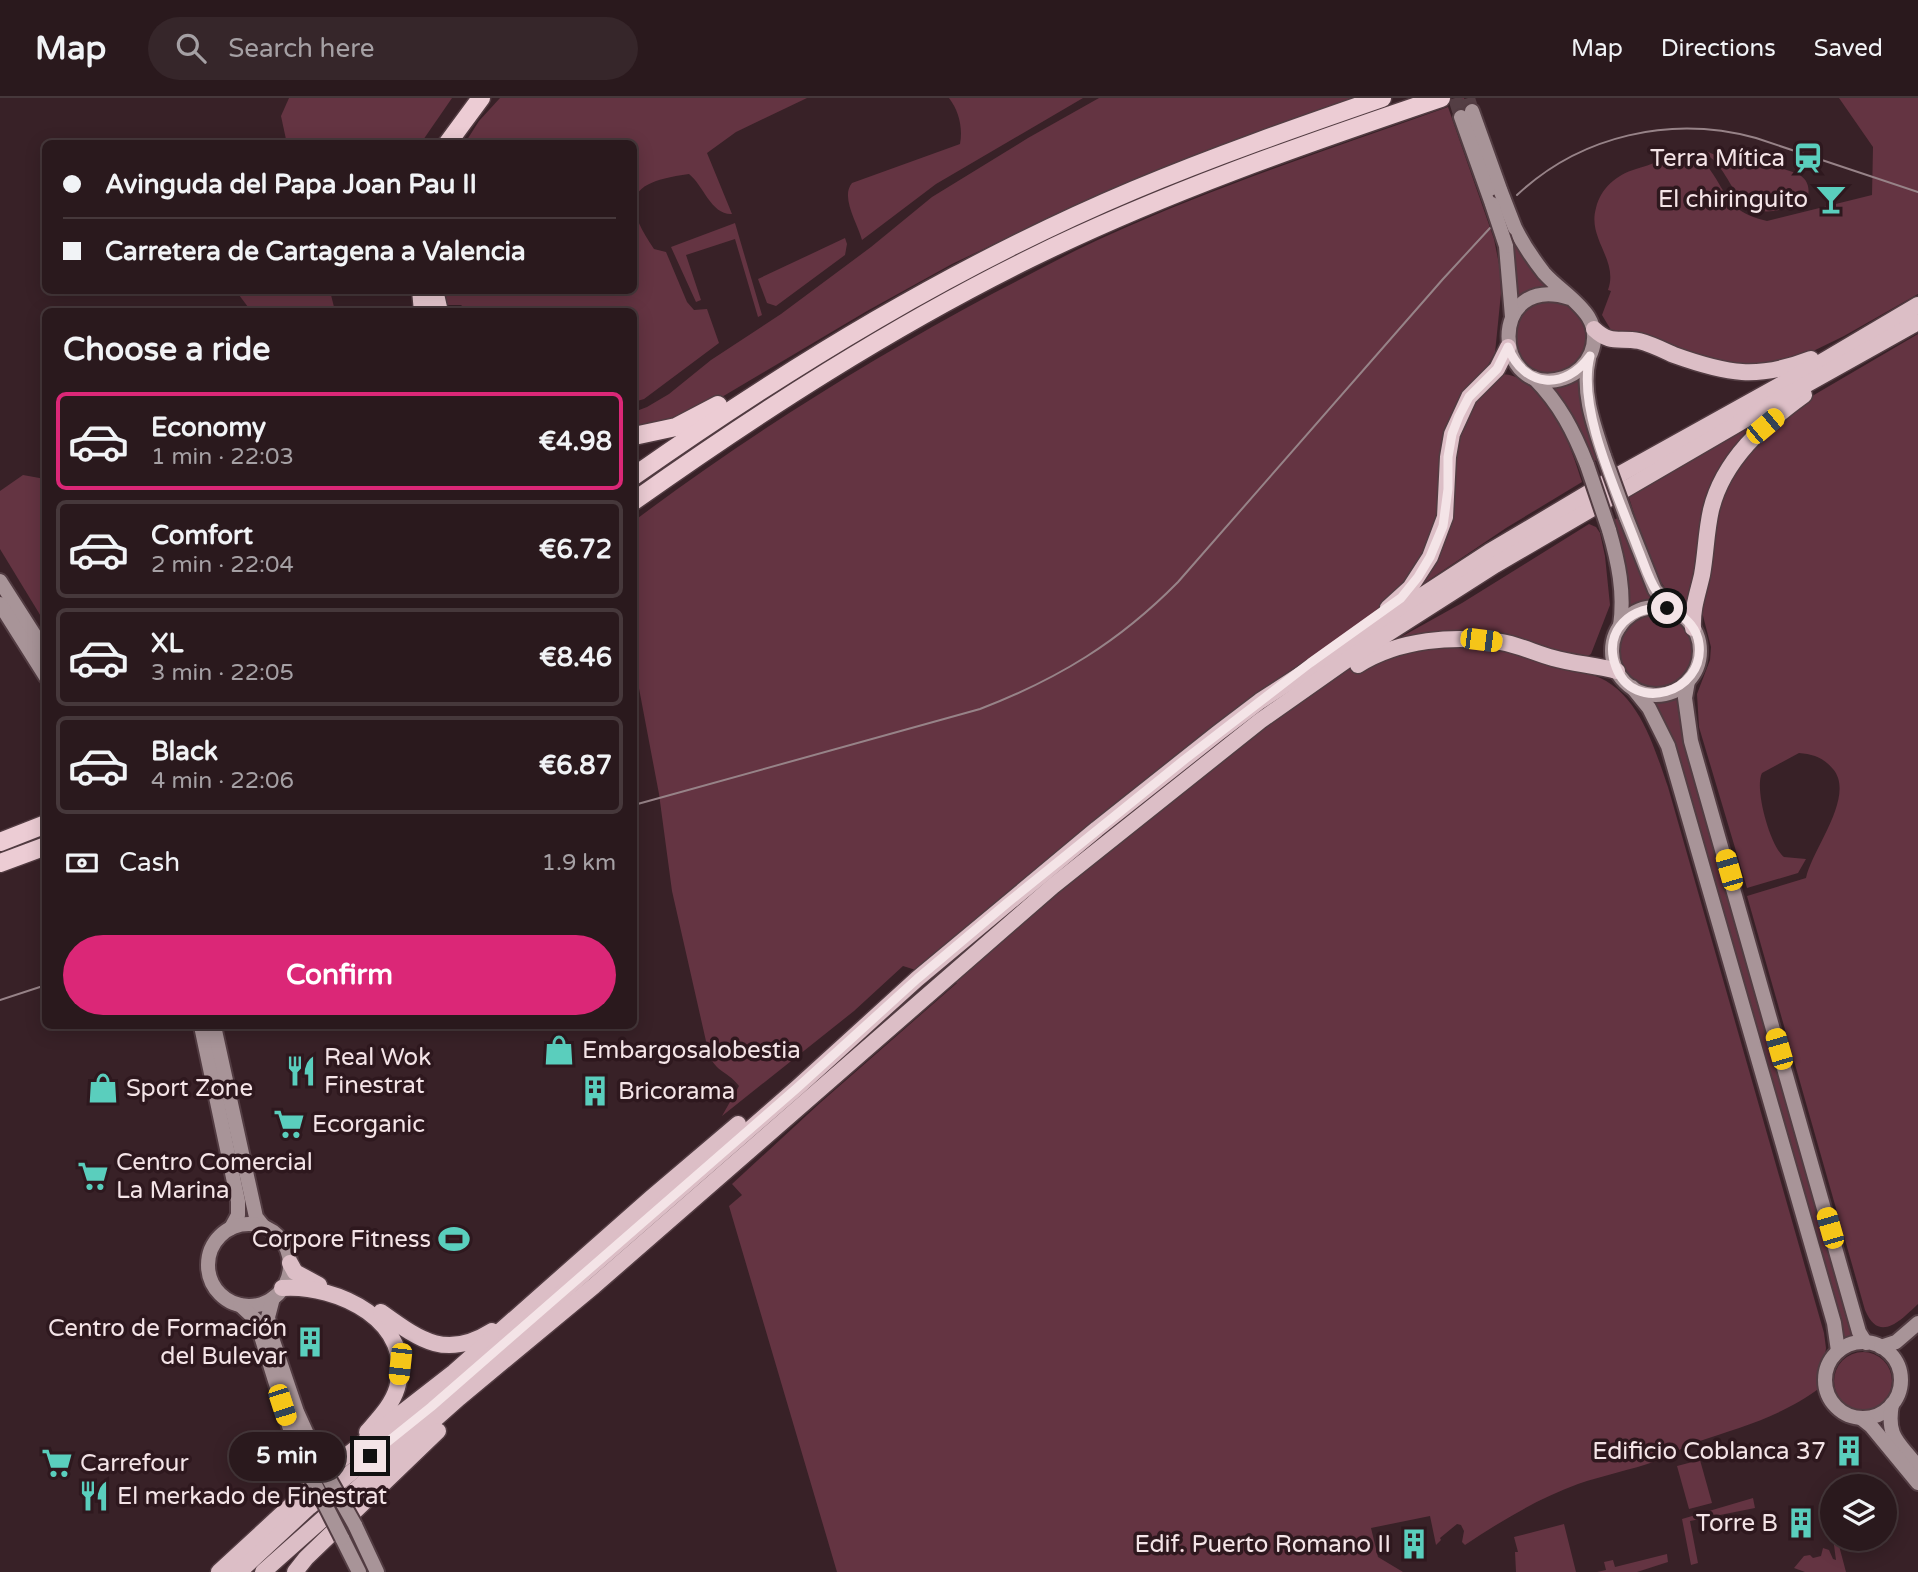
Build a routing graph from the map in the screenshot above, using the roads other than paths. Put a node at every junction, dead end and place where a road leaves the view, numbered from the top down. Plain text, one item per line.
1 (481, 98) edge
2 (490, 98) edge
3 (1382, 98) edge
4 (1441, 98) edge
5 (1466, 114) tunnel mouth
6 (450, 140) edge
7 (459, 140) edge
8 (1496, 198) junction
9 (1022, 241) junction
10 (1570, 298) junction
11 (1918, 304) edge
12 (1512, 317) junction
13 (1918, 325) edge
14 (1594, 329) junction
15 (1508, 347) junction
16 (1590, 356) junction
17 (1530, 375) junction
18 (637, 435) edge
19 (637, 474) edge
20 (637, 499) edge
21 (0, 581) edge
22 (0, 604) edge
23 (1679, 613) junction
24 (1620, 626) junction
25 (1693, 628) junction
26 (42, 647) edge
27 (42, 671) edge
28 (1617, 671) junction
29 (1688, 681) junction
30 (1632, 687) junction
31 (1260, 701) junction
32 (1175, 787) junction
33 (42, 826) edge
34 (0, 842) edge
35 (42, 847) edge
36 (0, 863) edge
37 (917, 979) junction
38 (202, 1029) edge
39 (215, 1029) edge
40 (264, 1227) junction
41 (231, 1228) junction
42 (290, 1263) junction
43 (278, 1293) junction
44 (240, 1305) junction
45 (515, 1317) junction
46 (551, 1321) junction
47 (1918, 1323) edge
48 (1918, 1335) edge
49 (1873, 1345) junction
50 (1838, 1351) junction
51 (1898, 1366) junction
52 (1892, 1404) junction
53 (1861, 1418) junction
54 (322, 1467) junction
55 (1918, 1467) edge
56 (1918, 1483) edge
57 (219, 1572) edge
58 (239, 1572) edge
59 (263, 1572) edge
60 (295, 1572) edge
61 (359, 1572) edge
62 (377, 1572) edge

1 - 6 highway
2 - 7 highway
3 - 9 highway
4 - 20 highway
5 - 8 main road
8 - 10 main road, bridge
8 - 12 main road, bridge
9 - 18 highway
9 - 19 highway
10 - 12 main road
10 - 14 main road
11 - 14 highway
11 - 31 highway
12 - 15 main road
13 - 25 highway
13 - 32 highway
14 - 16 main road
15 - 17 main road
15 - 31 highway
16 - 17 main road
16 - 23 main road, bridge
17 - 24 main road, bridge
21 - 26 main road
22 - 27 main road
23 - 24 main road
23 - 25 main road
24 - 28 main road
25 - 29 main road
28 - 30 main road
28 - 32 highway
29 - 30 main road
29 - 49 main road
30 - 50 main road
31 - 37 highway
32 - 46 highway
33 - 34 highway
35 - 36 highway
37 - 45 highway
37 - 58 highway
38 - 41 main road
39 - 40 main road
40 - 41 main road
40 - 42 main road
41 - 44 main road
42 - 43 main road
42 - 45 highway
43 - 44 main road
43 - 54 main road
43 - 54 highway
44 - 54 main road
45 - 54 highway
46 - 59 highway
46 - 60 highway
47 - 49 main road
48 - 51 main road
49 - 50 main road
49 - 51 main road
50 - 53 main road
51 - 52 main road
52 - 53 main road
52 - 55 main road
53 - 56 main road
54 - 57 highway
54 - 61 main road, bridge
54 - 62 main road, bridge

